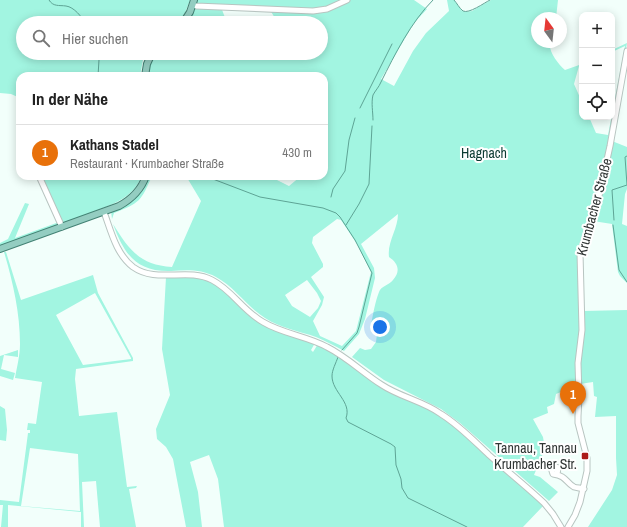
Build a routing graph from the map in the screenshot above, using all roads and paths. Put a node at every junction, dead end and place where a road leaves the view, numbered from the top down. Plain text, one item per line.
1 (347, 0) edge
2 (194, 2) edge
3 (187, 16) edge
4 (627, 51) edge
5 (149, 60) edge
6 (146, 72) edge
7 (41, 180) edge
8 (144, 180) edge
9 (104, 212) junction
10 (62, 227) junction
11 (0, 249) edge
12 (558, 474) dead end
13 (584, 489) junction
14 (561, 527) edge
15 (568, 527) edge

1 - 2 street
2 - 3 main road
4 - 13 street, Krumbacher Straße
5 - 6 main road
7 - 10 street
8 - 9 main road
9 - 10 main road
9 - 14 street
10 - 11 main road
12 - 13 street
13 - 15 street, Krumbacher Straße

